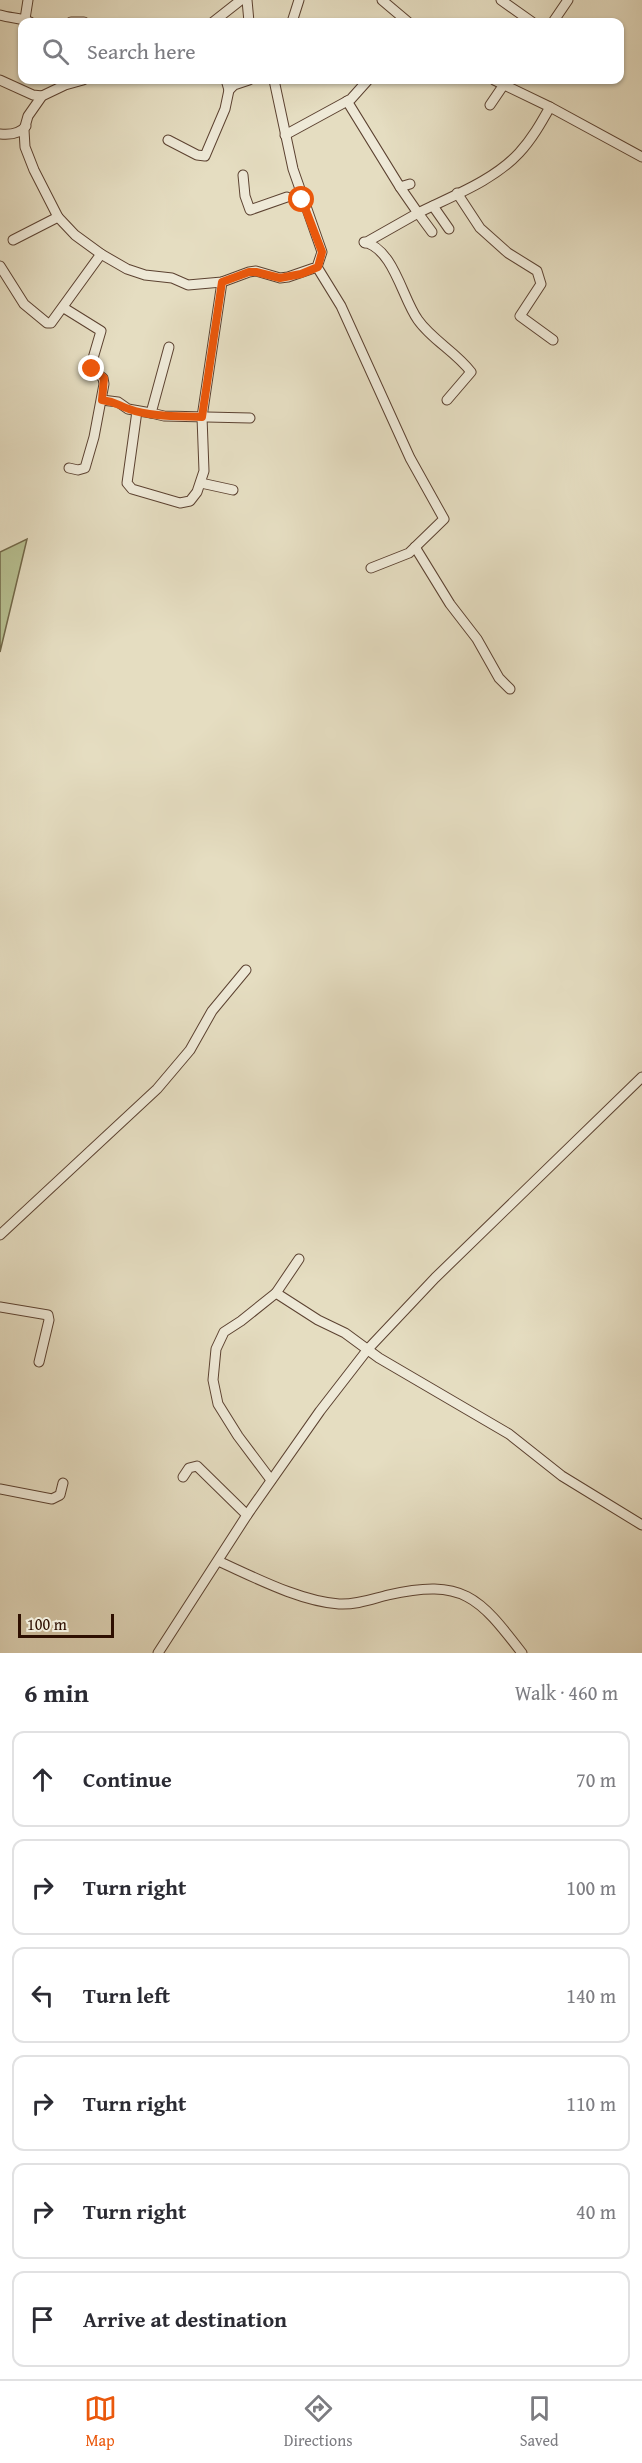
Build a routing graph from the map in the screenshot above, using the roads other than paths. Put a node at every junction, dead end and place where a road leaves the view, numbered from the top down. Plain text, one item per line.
1 (28, 0) edge
2 (241, 0) edge
3 (247, 0) edge
4 (299, 0) edge
5 (382, 0) edge
6 (501, 0) edge
7 (568, 0) edge
8 (0, 15) edge
9 (27, 18) edge
10 (218, 18) edge
11 (249, 18) edge
12 (293, 18) edge
13 (403, 18) edge
14 (526, 18) edge
15 (556, 18) edge
16 (18, 20) edge
17 (0, 80) edge
18 (69, 84) edge
19 (227, 84) edge
20 (237, 84) edge
21 (275, 84) edge
22 (364, 84) edge
23 (505, 84) edge
24 (510, 84) edge
25 (228, 90) junction
26 (42, 96) junction
27 (347, 101) junction
28 (490, 105) dead end
29 (550, 107) junction
30 (26, 126) junction
31 (0, 134) edge
32 (285, 135) junction
33 (168, 140) dead end
34 (642, 156) edge
35 (243, 175) dead end
36 (457, 193) junction
37 (286, 197) dead end
38 (433, 206) junction
39 (418, 213) junction
40 (58, 217) junction
41 (449, 230) dead end
42 (432, 232) dead end
43 (13, 240) dead end
44 (101, 254) junction
45 (0, 266) edge
46 (318, 267) junction
47 (222, 282) junction
48 (64, 308) junction
49 (553, 340) dead end
50 (169, 347) dead end
51 (102, 400) junction
52 (447, 400) dead end
53 (137, 411) junction
54 (151, 413) junction
55 (202, 417) junction
56 (249, 418) dead end
57 (69, 468) dead end
58 (201, 483) junction
59 (233, 490) dead end
60 (415, 547) junction
61 (371, 568) dead end
62 (510, 689) dead end
63 (246, 970) dead end
64 (642, 1077) edge
65 (0, 1234) edge
66 (299, 1259) dead end
67 (276, 1293) junction
68 (0, 1307) edge
69 (368, 1349) junction
70 (39, 1362) dead end
71 (183, 1476) dead end
72 (271, 1480) junction
73 (63, 1483) dead end
74 (0, 1489) edge
75 (247, 1515) junction
76 (642, 1525) edge
77 (218, 1561) junction
78 (158, 1653) edge
79 (522, 1653) edge

1 - 9 street
2 - 10 street
3 - 11 street
4 - 12 street
5 - 13 street
6 - 14 street
7 - 15 street
8 - 16 street
17 - 26 street
18 - 26 street
19 - 25 street
20 - 25 street
21 - 32 street
22 - 27 street
23 - 28 street
24 - 29 street
25 - 33 street
26 - 30 street
27 - 32 street
27 - 39 street
29 - 34 street
29 - 36 street
30 - 31 street
30 - 40 street
32 - 46 street
35 - 37 street
36 - 38 street
36 - 49 street
38 - 39 street
38 - 41 street
39 - 42 street
39 - 52 street
40 - 43 street
40 - 44 street
44 - 47 street
44 - 48 street
45 - 48 street
46 - 47 street
46 - 60 street
47 - 55 street
48 - 51 street
50 - 54 street
51 - 53 street
51 - 57 street
53 - 54 street
53 - 58 street
54 - 55 street
55 - 56 street
55 - 58 street
58 - 59 street
60 - 61 street
60 - 62 street
63 - 65 street
64 - 69 street
66 - 67 street
67 - 69 street
67 - 72 street
68 - 70 street
69 - 72 street
69 - 76 street
71 - 75 street
72 - 75 street
73 - 74 street
75 - 77 street
77 - 78 street
77 - 79 street

